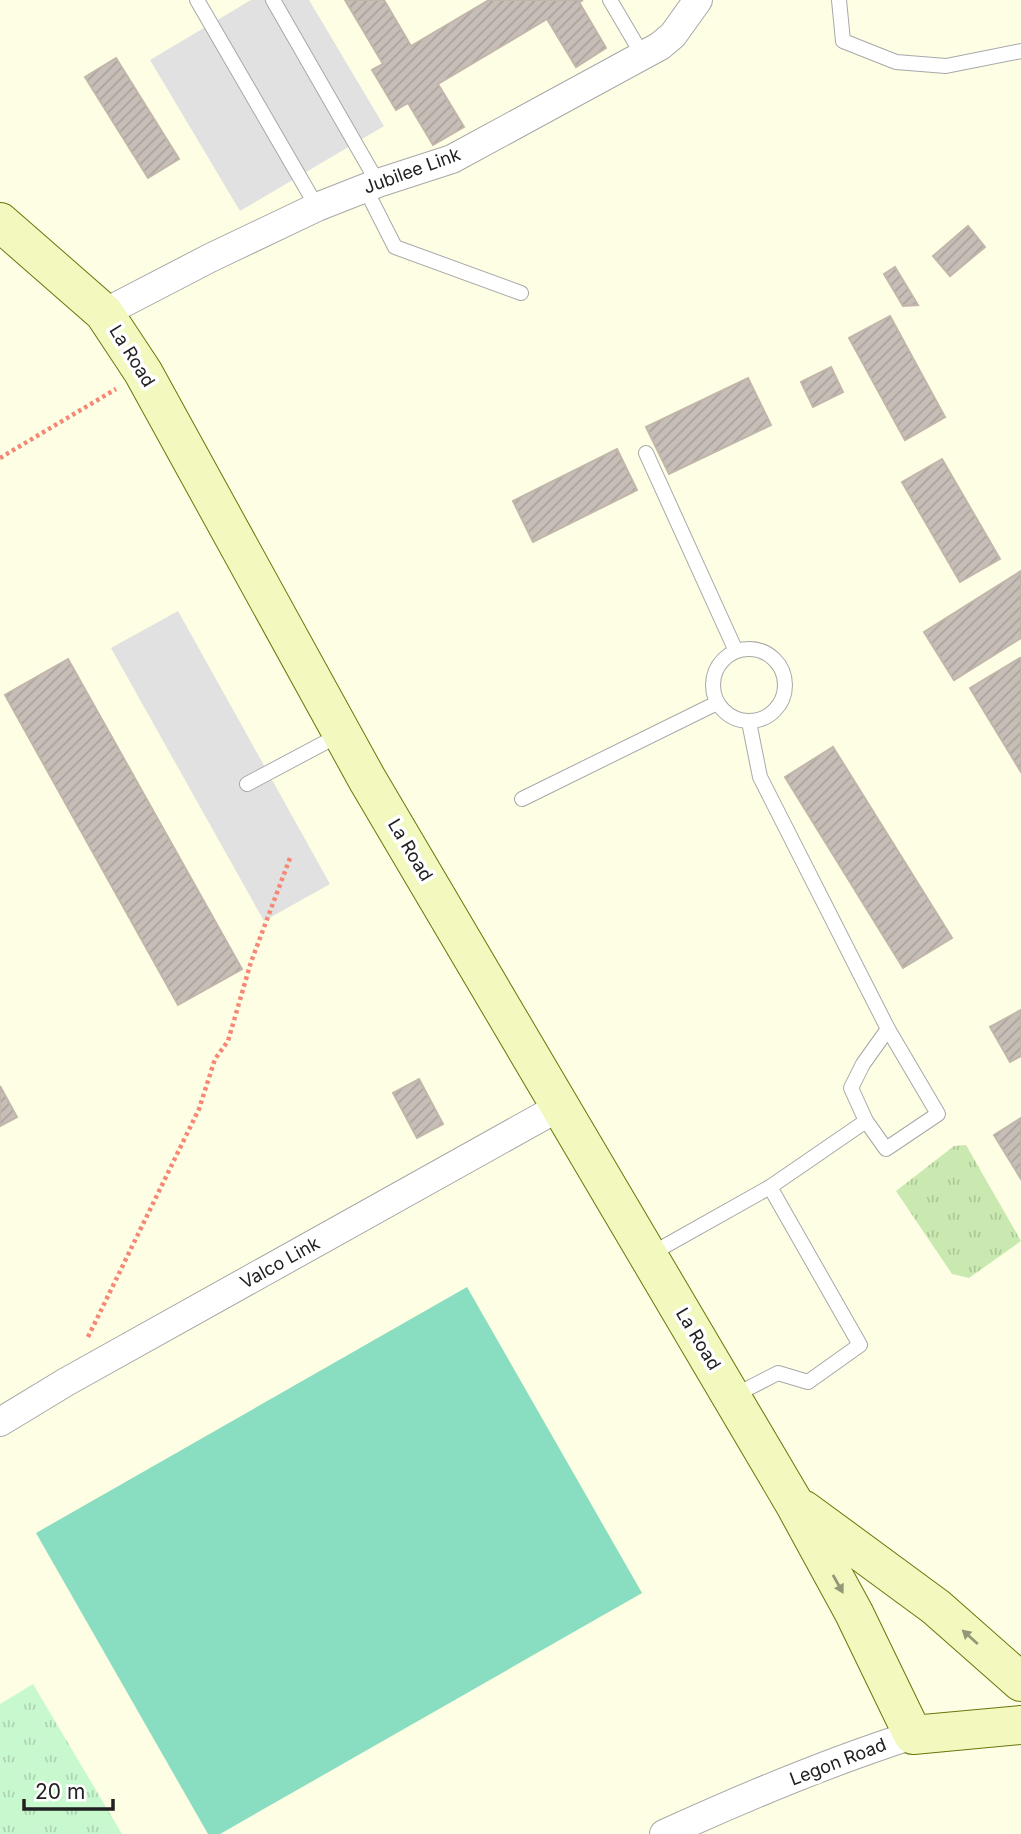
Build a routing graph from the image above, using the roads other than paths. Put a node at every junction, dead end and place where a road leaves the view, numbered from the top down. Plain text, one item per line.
1 (197, 0) edge
2 (273, 0) edge
3 (610, 0) edge
4 (698, 0) edge
5 (839, 0) edge
6 (1021, 51) edge
7 (643, 56) junction
8 (372, 186) junction
9 (317, 207) junction
10 (0, 222) edge
11 (521, 293) dead end
12 (104, 313) junction
13 (646, 453) dead end
14 (736, 650) junction
15 (717, 703) junction
16 (749, 722) junction
17 (342, 733) junction
18 (247, 785) dead end
19 (522, 799) dead end
20 (888, 1029) junction
21 (561, 1105) junction
22 (866, 1121) junction
23 (770, 1187) junction
24 (648, 1255) junction
25 (732, 1396) junction
26 (0, 1422) edge
27 (794, 1503) junction
28 (1021, 1682) edge
29 (1021, 1724) edge
30 (913, 1735) junction
31 (664, 1834) edge

1 - 9 lane
2 - 8 lane
3 - 7 lane
4 - 7 street, Jubilee Link
5 - 6 lane
7 - 8 street, Jubilee Link
8 - 9 street, Jubilee Link
8 - 11 lane
9 - 12 street, Jubilee Link
10 - 12 street, La Road
12 - 17 street, La Road
13 - 14 lane
14 - 15 lane
14 - 16 lane
15 - 16 lane
15 - 19 lane
16 - 20 lane
17 - 18 lane
17 - 21 street, La Road
20 - 22 lane
20 - 22 lane
21 - 24 street, La Road
21 - 26 street, Valco Link
22 - 23 lane
23 - 24 lane
23 - 25 lane
24 - 25 street, La Road
25 - 27 street, La Road
28 -> 27 street, La Road
27 -> 30 street, La Road
29 - 30 street, Legon Road
30 - 31 street, Legon Road

